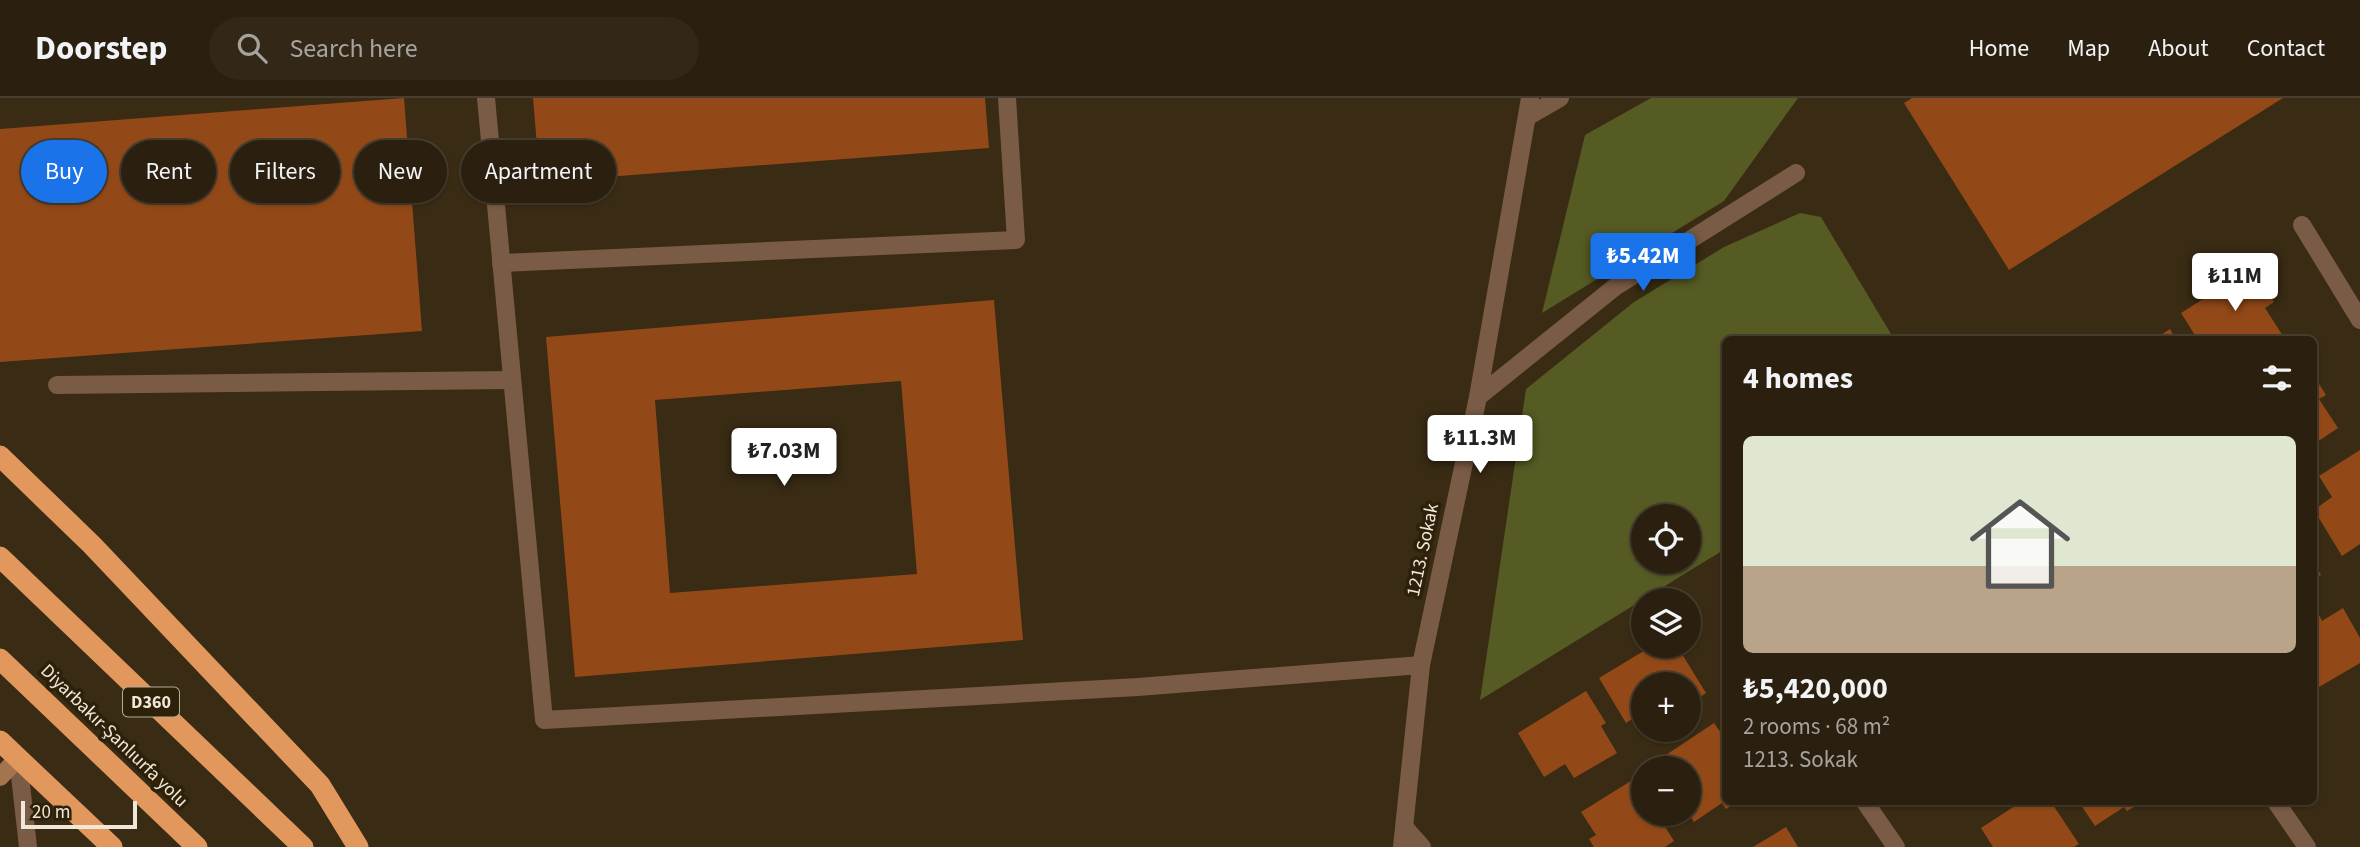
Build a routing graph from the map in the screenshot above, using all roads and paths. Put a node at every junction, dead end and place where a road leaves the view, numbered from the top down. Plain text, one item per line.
1 (486, 98) edge
2 (1007, 98) edge
3 (1530, 98) edge
4 (1560, 98) edge
5 (1527, 117) junction
6 (1796, 173) dead end
7 (2302, 225) dead end
8 (501, 263) junction
9 (2360, 320) edge
10 (512, 380) junction
11 (57, 385) dead end
12 (1478, 397) junction
13 (0, 456) edge
14 (0, 557) edge
15 (0, 659) edge
16 (1421, 665) junction
17 (0, 741) edge
18 (18, 758) junction
19 (0, 777) edge
20 (1867, 805) edge
21 (2278, 805) edge
22 (1405, 828) junction
23 (28, 847) edge
24 (113, 847) edge
25 (197, 847) edge
26 (303, 847) edge
27 (358, 847) edge
28 (1402, 847) edge
29 (1422, 847) edge
30 (1896, 847) edge
31 (2307, 847) edge

1 - 8 street
2 - 8 street
3 - 5 street, 1213. Sokak
4 - 5 street
5 - 12 street, 1213. Sokak
6 - 12 street
7 - 9 street
8 - 10 street
10 - 11 street
10 - 16 street
12 - 16 street, 1213. Sokak
13 - 27 highway
14 - 26 highway, D360
15 - 25 highway, Diyarbakır-Şanlıurfa yolu
16 - 22 street, 1213. Sokak
17 - 18 highway
18 - 19 street
18 - 23 street
18 - 24 highway
20 - 30 street
21 - 31 street
22 - 28 street, 1213. Sokak
22 - 29 street

